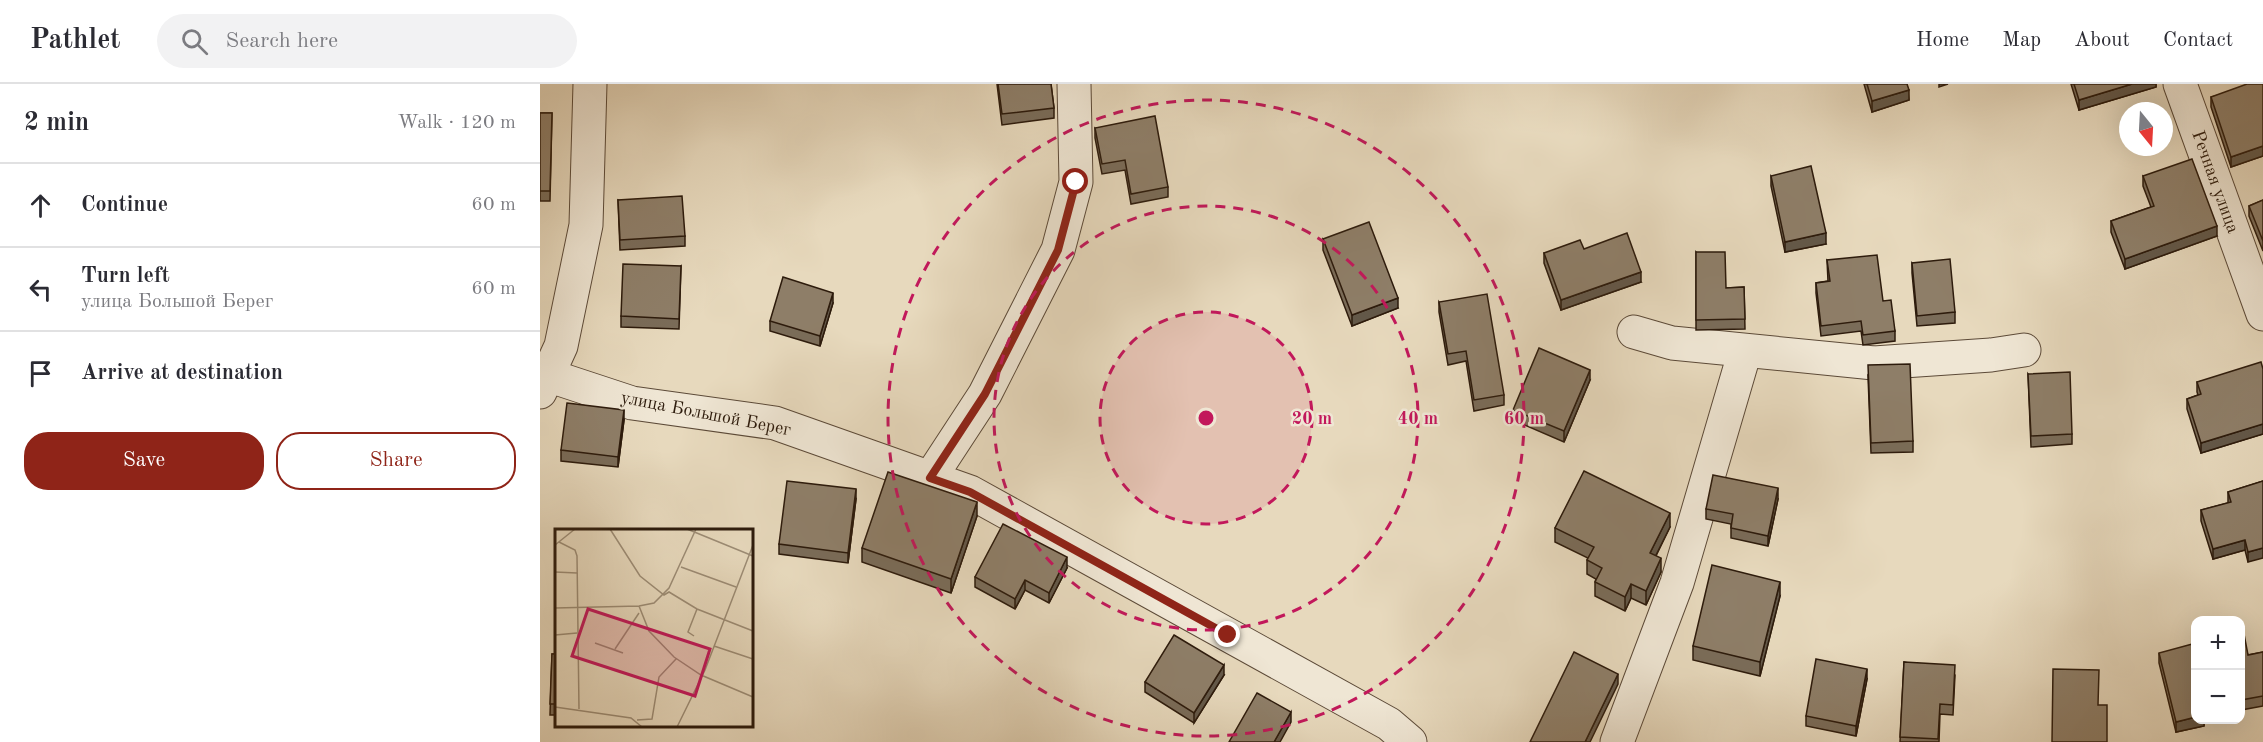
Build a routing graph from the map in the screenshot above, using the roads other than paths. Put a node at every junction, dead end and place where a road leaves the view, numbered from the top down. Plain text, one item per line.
1 (590, 84) edge
2 (1074, 84) edge
3 (2180, 84) edge
4 (2263, 314) edge
5 (1634, 332) dead end
6 (2024, 350) dead end
7 (1745, 351) junction
8 (542, 381) edge
9 (930, 478) junction
10 (1410, 742) edge
11 (1617, 742) edge

1 - 8 street
2 - 9 street
3 - 4 street, Речная улица
5 - 7 street
6 - 7 street
7 - 11 street
8 - 9 street, улица Большой Берег
9 - 10 street, улица Большой Берег

